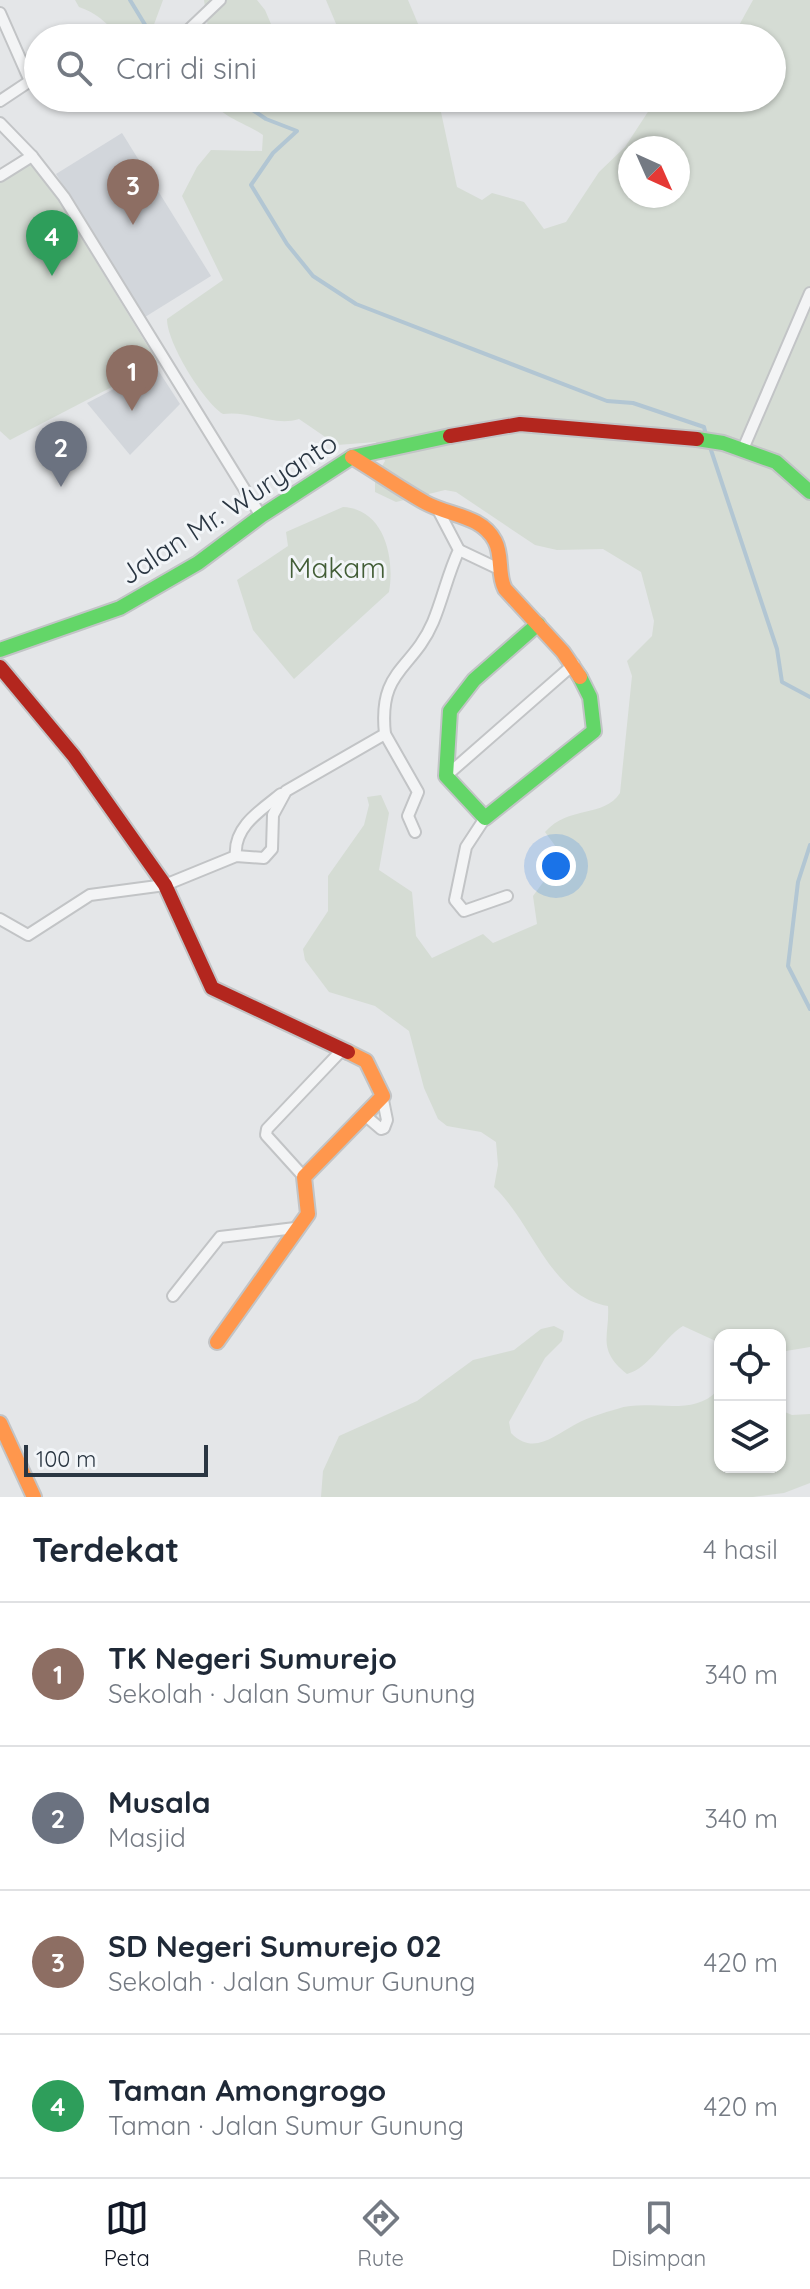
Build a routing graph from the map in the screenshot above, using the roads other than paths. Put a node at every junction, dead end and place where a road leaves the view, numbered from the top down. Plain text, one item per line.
1 (220, 0) edge
2 (0, 13) edge
3 (195, 24) edge
4 (24, 61) edge
5 (24, 87) edge
6 (0, 101) edge
7 (0, 123) edge
8 (32, 156) junction
9 (0, 176) edge
10 (810, 293) edge
11 (743, 449) junction
12 (352, 457) junction
13 (810, 492) edge
14 (437, 508) junction
15 (261, 516) junction
16 (459, 550) junction
17 (499, 569) junction
18 (538, 624) junction
19 (0, 650) edge
20 (574, 664) junction
21 (0, 667) edge
22 (385, 734) junction
23 (446, 776) junction
24 (286, 791) junction
25 (485, 818) junction
26 (415, 832) dead end
27 (236, 856) junction
28 (165, 885) junction
29 (507, 896) dead end
30 (0, 919) edge
31 (342, 1050) junction
32 (383, 1100) junction
33 (367, 1117) junction
34 (304, 1177) junction
35 (295, 1228) junction
36 (173, 1296) dead end
37 (217, 1342) dead end
38 (0, 1423) edge
39 (34, 1497) edge

1 - 3 street
2 - 4 street
5 - 6 street
7 - 8 street
8 - 9 street
8 - 15 street
10 - 11 street
11 - 12 street, Jalan Mr. Wuryanto
11 - 13 street, Jalan Mr. Wuryanto
12 - 14 street
12 - 15 street, Jalan Mr. Wuryanto
14 - 16 street
14 - 17 street
15 - 19 street, Jalan Mr. Wuryanto
16 - 17 street
16 - 22 street
17 - 18 street
18 - 20 street
18 - 23 street
20 - 23 street
20 - 25 street
21 - 28 street
22 - 24 street
22 - 26 street
23 - 25 street
24 - 27 street
24 - 27 street
25 - 29 street
27 - 28 street
28 - 30 street
28 - 31 street
31 - 32 street
31 - 34 street
32 - 33 street
32 - 33 street
33 - 34 street
34 - 35 street
35 - 36 street
35 - 37 street
38 - 39 street

